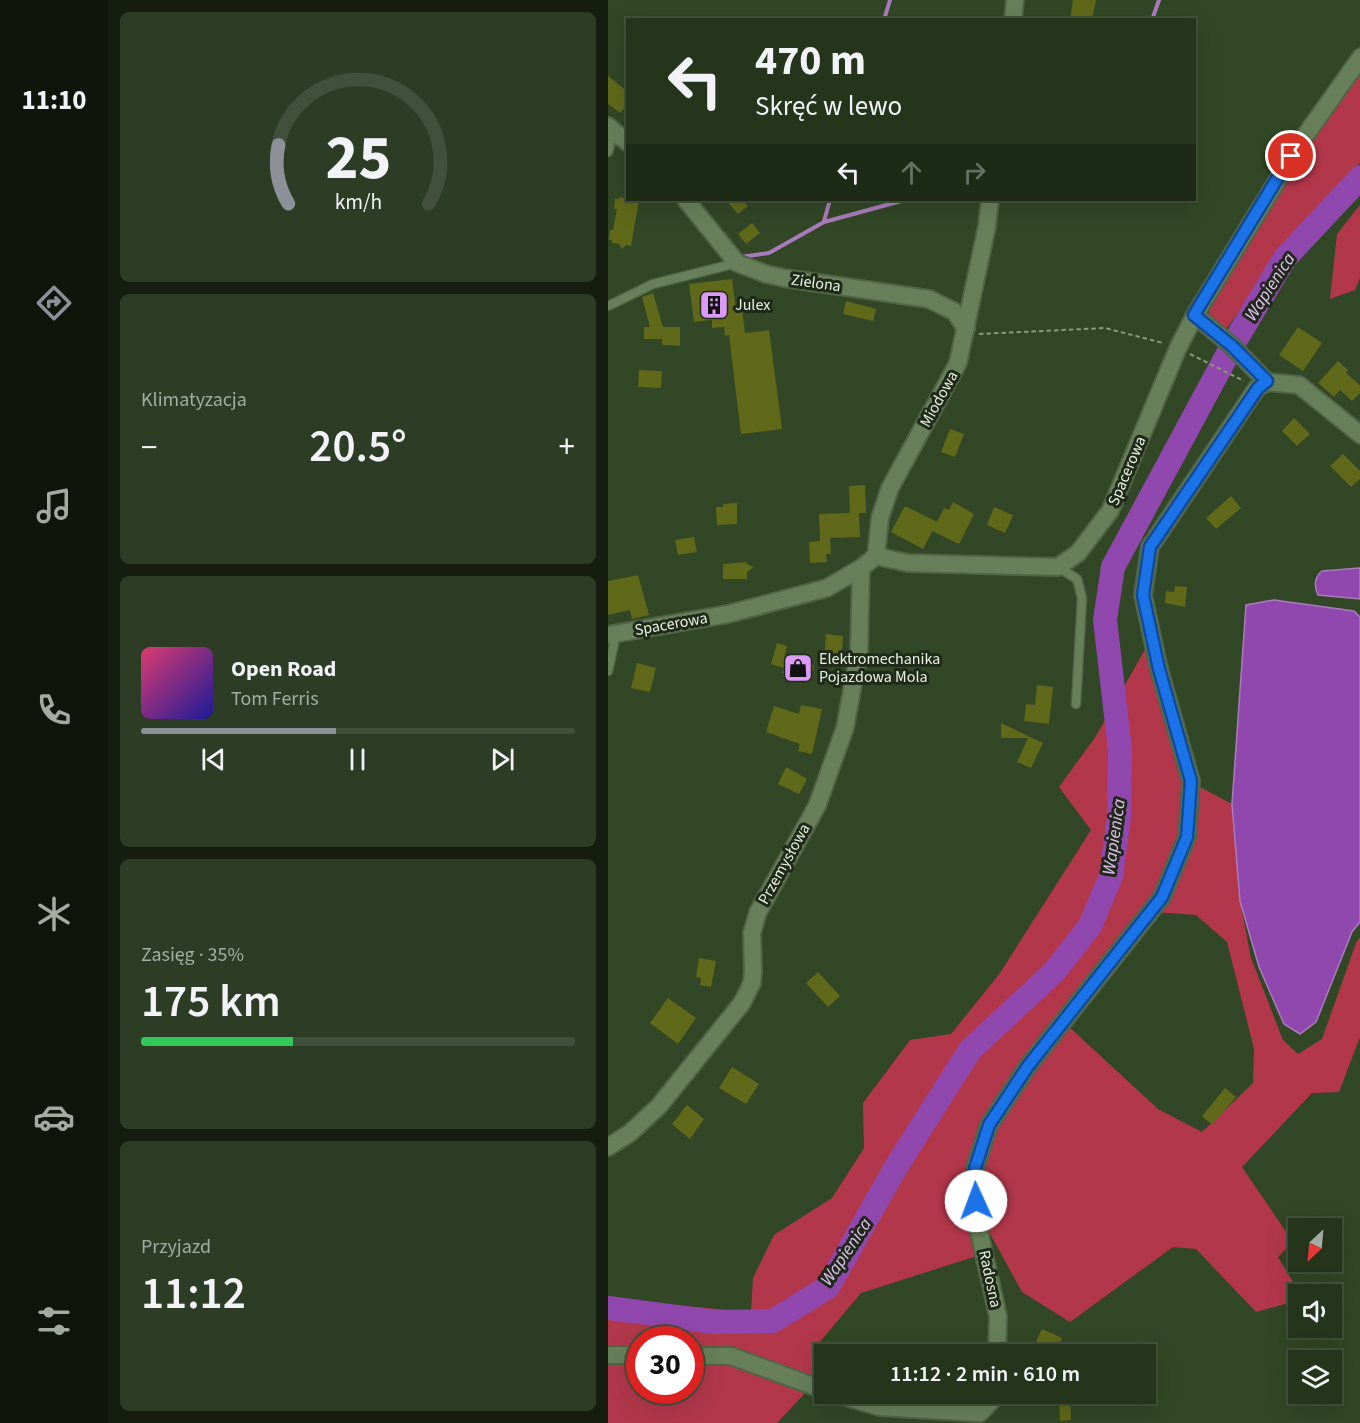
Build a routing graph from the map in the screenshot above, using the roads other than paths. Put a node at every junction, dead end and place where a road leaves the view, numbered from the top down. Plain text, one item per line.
1 (1015, 0) edge
2 (1013, 18) edge
3 (1361, 57) edge
4 (611, 128) edge
5 (626, 141) edge
6 (608, 152) edge
7 (687, 201) edge
8 (990, 201) edge
9 (737, 263) junction
10 (608, 306) edge
11 (1194, 315) junction
12 (966, 330) junction
13 (1267, 381) junction
14 (1361, 435) edge
15 (876, 556) junction
16 (1058, 567) junction
17 (861, 568) junction
18 (612, 634) edge
19 (608, 671) edge
20 (1076, 704) dead end
21 (608, 1147) edge
22 (997, 1344) edge
23 (608, 1355) edge
24 (626, 1355) edge
25 (704, 1356) edge
26 (814, 1386) edge
27 (869, 1404) edge
28 (988, 1404) edge

1 - 2 street
3 - 11 street, Spacerowa
4 - 5 street
4 - 6 lane
7 - 9 street
8 - 12 street, Miodowa
9 - 10 lane
9 - 12 street, Zielona
11 - 13 street
11 - 16 street, Spacerowa
12 - 15 street, Miodowa
13 - 14 street
13 - 22 street, Radosna
15 - 16 street
15 - 17 street, Spacerowa
16 - 20 lane
17 - 18 street, Spacerowa
17 - 21 street, Przemysłowa
18 - 19 lane
23 - 24 street
25 - 26 street
27 - 28 street

